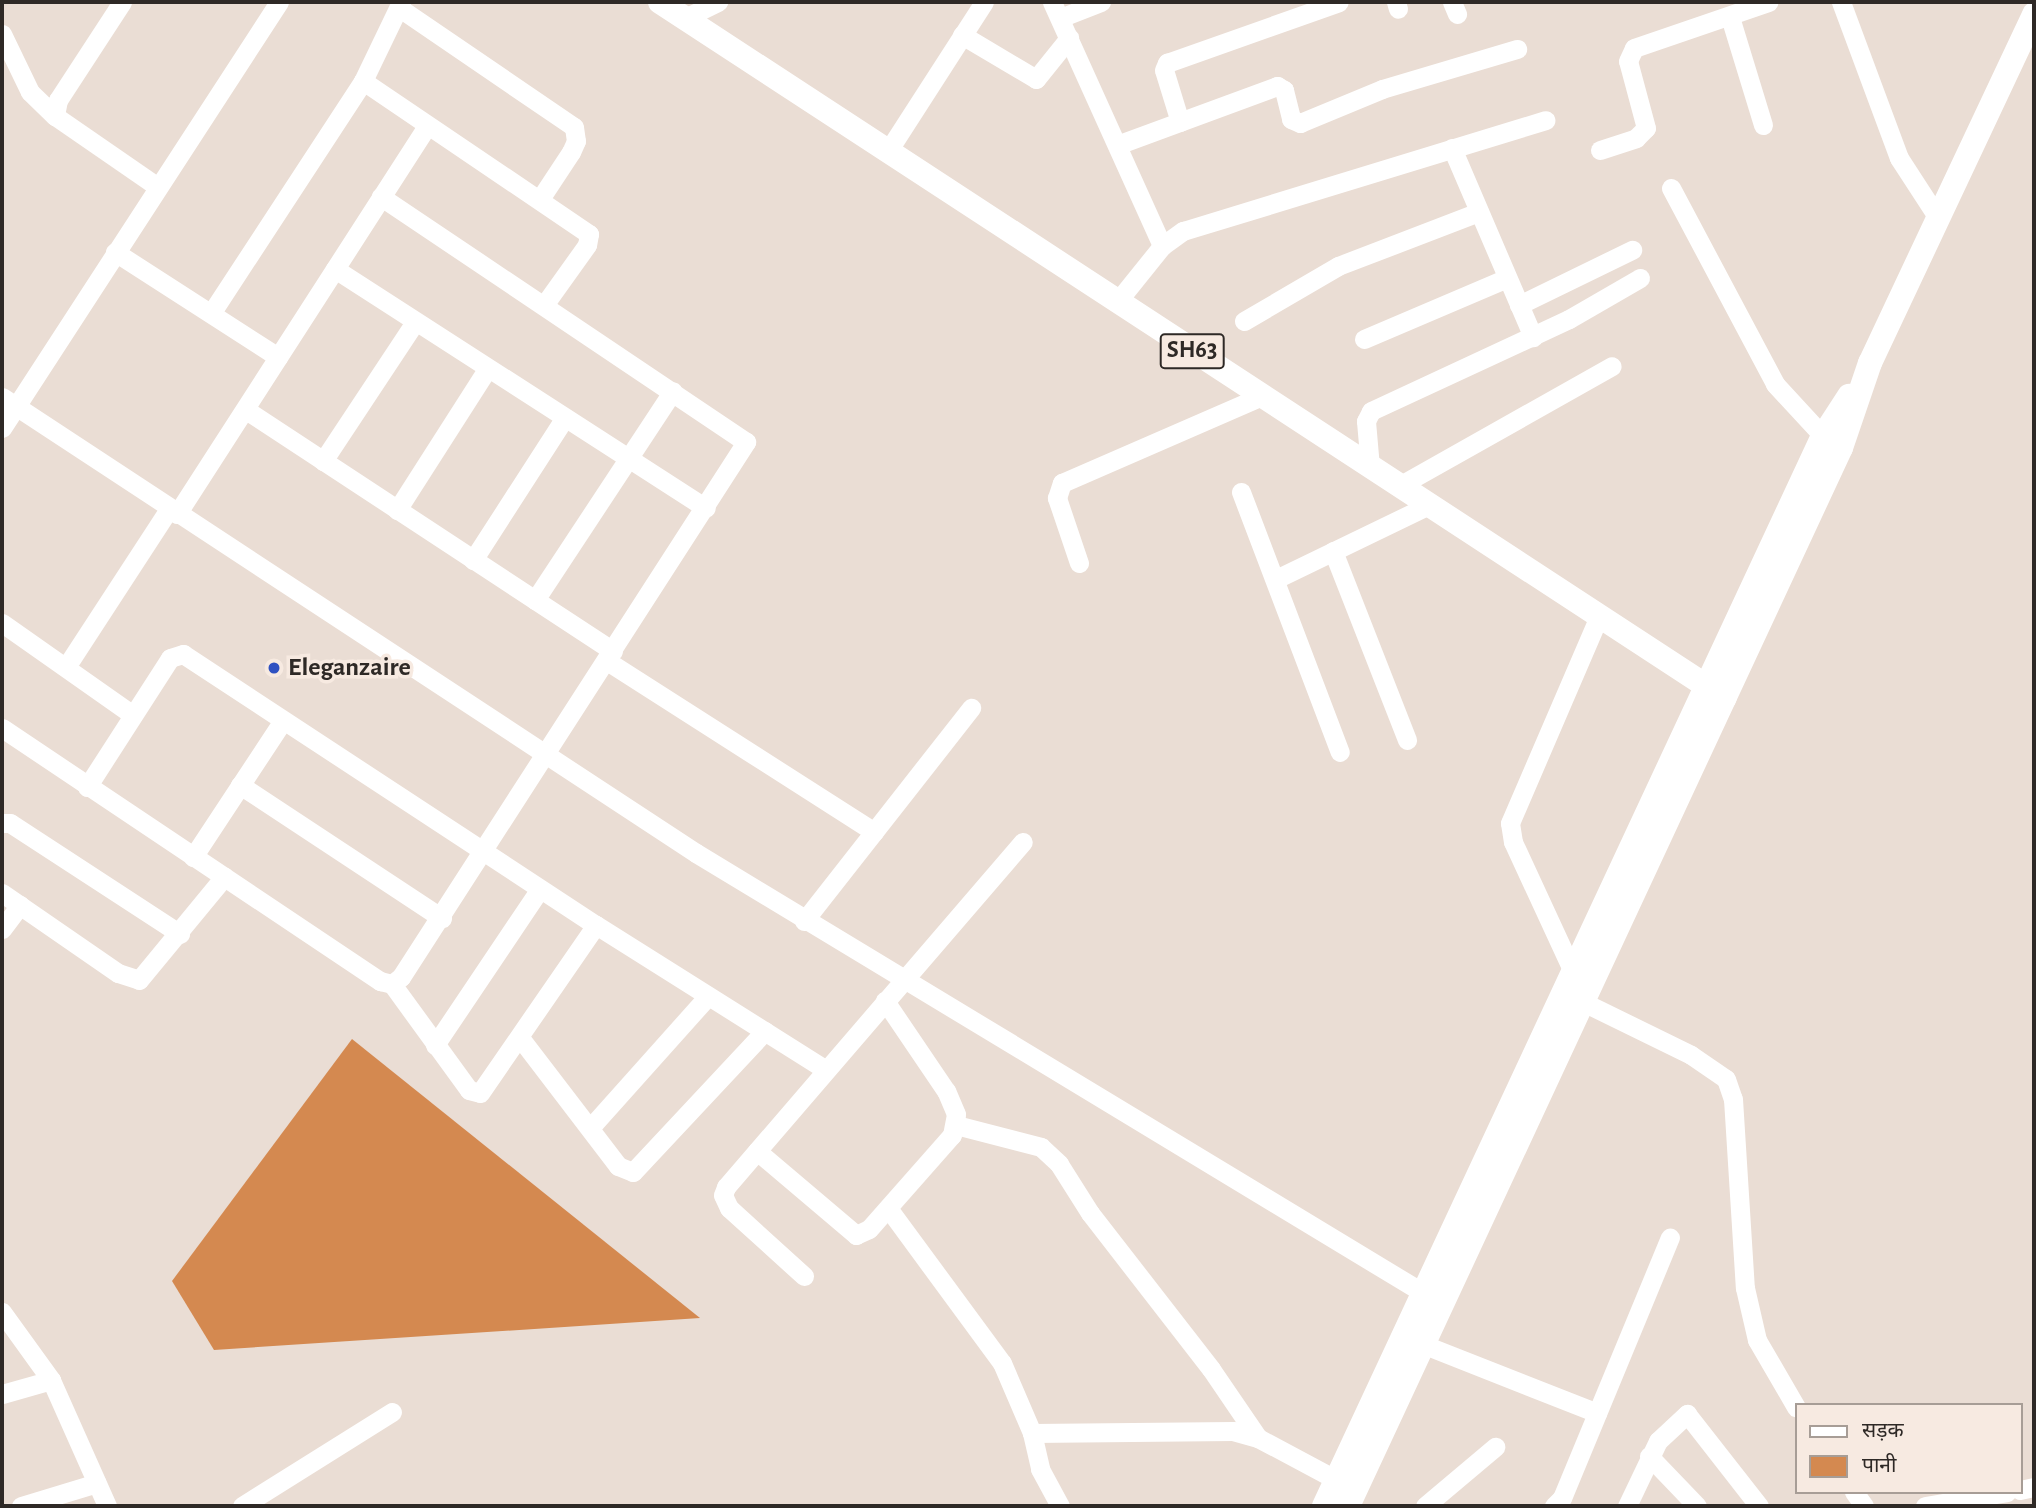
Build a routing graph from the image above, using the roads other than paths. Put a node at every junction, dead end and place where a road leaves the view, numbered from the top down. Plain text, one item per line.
1 (121, 2) edge
2 (279, 2) edge
3 (660, 2) edge
4 (718, 2) edge
5 (984, 2) edge
6 (1101, 2) edge
7 (1339, 2) edge
8 (1768, 2) edge
9 (1841, 2) edge
10 (401, 5) edge
11 (1056, 10) edge
12 (2034, 14) edge
13 (1730, 17) junction
14 (685, 18) junction
15 (2, 34) edge
16 (962, 35) junction
17 (1069, 38) junction
18 (1517, 48) dead end
19 (363, 82) junction
20 (55, 116) junction
21 (1545, 120) dead end
22 (1180, 122) junction
23 (1763, 125) dead end
24 (427, 126) junction
25 (1117, 145) junction
26 (1452, 148) junction
27 (1600, 150) dead end
28 (888, 151) junction
29 (158, 187) junction
30 (1671, 188) dead end
31 (381, 197) junction
32 (540, 199) junction
33 (1479, 212) junction
34 (1938, 218) junction
35 (1163, 246) junction
36 (1632, 250) dead end
37 (116, 253) junction
38 (335, 269) junction
39 (1507, 278) junction
40 (1640, 278) dead end
41 (1117, 302) junction
42 (544, 305) junction
43 (1519, 305) junction
44 (212, 312) junction
45 (1244, 321) dead end
46 (415, 322) junction
47 (1533, 337) junction
48 (1364, 339) dead end
49 (278, 357) junction
50 (1870, 363) junction
51 (1612, 366) dead end
52 (487, 369) junction
53 (673, 391) junction
54 (1262, 396) junction
55 (9, 401) edge
56 (246, 410) junction
57 (564, 419) junction
58 (2, 428) edge
59 (1823, 436) junction
60 (628, 459) junction
61 (323, 461) junction
62 (1370, 467) junction
63 (1399, 486) junction
64 (1241, 492) dead end
65 (1429, 505) junction
66 (706, 508) junction
67 (397, 510) junction
68 (173, 512) junction
69 (1333, 551) junction
70 (473, 560) junction
71 (1079, 563) dead end
72 (1276, 579) junction
73 (536, 600) junction
74 (1599, 616) junction
75 (2, 623) edge
76 (610, 656) junction
77 (66, 667) junction
78 (1716, 692) junction
79 (971, 708) dead end
80 (133, 715) junction
81 (282, 722) junction
82 (2, 728) edge
83 (1407, 740) dead end
84 (1340, 751) dead end
85 (546, 756) junction
86 (240, 785) junction
87 (87, 787) junction
88 (2, 823) edge
89 (874, 832) junction
90 (1023, 842) dead end
91 (485, 853) junction
92 (193, 857) junction
93 (224, 877) junction
94 (540, 889) junction
95 (2, 893) edge
96 (20, 905) junction
97 (442, 918) junction
98 (804, 921) junction
99 (596, 925) junction
100 (2, 929) edge
101 (180, 934) junction
102 (1574, 974) junction
103 (902, 981) junction
104 (392, 984) junction
105 (708, 996) junction
106 (885, 1001) junction
107 (1583, 1002) junction
108 (765, 1031) junction
109 (521, 1039) junction
110 (435, 1045) junction
111 (827, 1070) junction
112 (956, 1125) junction
113 (590, 1128) junction
114 (757, 1151) junction
115 (888, 1208) junction
116 (1670, 1237) dead end
117 (804, 1276) dead end
118 (1424, 1294) junction
119 (2, 1312) edge
120 (1414, 1341) junction
121 (51, 1380) junction
122 (2, 1394) edge
123 (1794, 1404) edge
124 (392, 1412) dead end
125 (1597, 1413) junction
126 (1032, 1433) junction
127 (1258, 1438) junction
128 (1495, 1447) dead end
129 (1649, 1456) junction
130 (1337, 1480) junction
131 (97, 1483) junction
132 (1995, 1494) edge
133 (21, 1506) edge
134 (107, 1506) edge
135 (242, 1506) edge
136 (1060, 1506) edge
137 (1324, 1506) edge
138 (1348, 1506) edge
139 (1425, 1506) edge
140 (1554, 1506) edge
141 (1627, 1506) edge
142 (1697, 1506) edge
143 (1759, 1506) edge
144 (1925, 1506) edge

1 - 20 street
2 - 29 street
3 - 14 main road, SH63
4 - 14 street
5 - 16 street
6 - 11 street
7 - 22 street
8 - 13 street
9 - 34 street
10 - 19 street
10 - 32 street
11 - 17 street
12 - 34 main road
13 - 23 street
13 - 27 street
14 - 28 main road, SH63
15 - 20 street
16 - 17 street
16 - 28 street
17 - 25 street
18 - 22 street
19 - 24 street
19 - 44 street
20 - 29 street
21 - 26 street
22 - 25 street
24 - 31 street
24 - 32 street
25 - 35 street
26 - 33 street
26 - 35 street
28 - 41 main road, SH63
29 - 37 street
30 - 59 street
31 - 38 street
31 - 42 street
32 - 42 street
33 - 39 street
33 - 45 street
34 - 50 main road
35 - 41 street
36 - 43 street
37 - 44 street
37 - 55 street
38 - 46 street
38 - 49 street
39 - 43 street
39 - 48 street
40 - 47 street
41 - 54 main road, SH63
42 - 53 street
43 - 47 street
44 - 49 street
46 - 52 street
46 - 61 street
47 - 62 street
49 - 56 street
50 - 59 main road
50 - 78 main road
51 - 63 street
52 - 57 street
52 - 67 street
53 - 60 street
53 - 66 street
54 - 62 main road, SH63
54 - 71 street
55 - 58 street
55 - 68 street
56 - 61 street
56 - 68 street
57 - 60 street
57 - 70 street
59 - 78 main road
60 - 66 street
60 - 73 street
61 - 67 street
62 - 63 main road, SH63
63 - 65 main road, SH63
64 - 72 street
65 - 69 street
65 - 74 main road, SH63
66 - 76 street
67 - 70 street
68 - 77 street
68 - 85 street
69 - 72 street
69 - 83 street
70 - 73 street
72 - 84 street
73 - 76 street
74 - 78 main road, SH63
74 - 102 street
75 - 77 street
76 - 85 street
76 - 89 street
77 - 80 street
78 - 102 main road
78 - 107 main road
79 - 89 street
80 - 81 street
80 - 87 street
81 - 86 street
81 - 91 street
82 - 87 street
85 - 91 street
85 - 98 street
86 - 92 street
86 - 97 street
87 - 92 street
88 - 101 street
89 - 98 street
90 - 103 street
91 - 94 street
91 - 97 street
92 - 93 street
93 - 101 street
93 - 104 street
94 - 99 street
94 - 110 street
95 - 96 street
96 - 100 street
96 - 101 street
97 - 104 street
98 - 103 street
99 - 105 street
99 - 109 street
102 - 118 main road
103 - 106 street
103 - 118 street
104 - 110 street
105 - 108 street
105 - 113 street
106 - 111 street
106 - 112 street
107 - 120 main road
107 - 123 street
108 - 111 street
108 - 113 street
109 - 110 street
109 - 113 street
111 - 114 street
112 - 115 street
112 - 127 street
114 - 115 street
114 - 117 street
115 - 126 street
116 - 125 street
118 - 120 main road
119 - 121 street
120 - 125 street
120 - 130 main road
120 - 138 main road
121 - 122 street
121 - 131 street
124 - 135 street
125 - 140 street
126 - 127 street
126 - 136 street
127 - 130 street
128 - 139 street
129 - 141 street
129 - 142 street
129 - 143 street
130 - 137 main road
131 - 133 street
131 - 134 street
132 - 144 street

